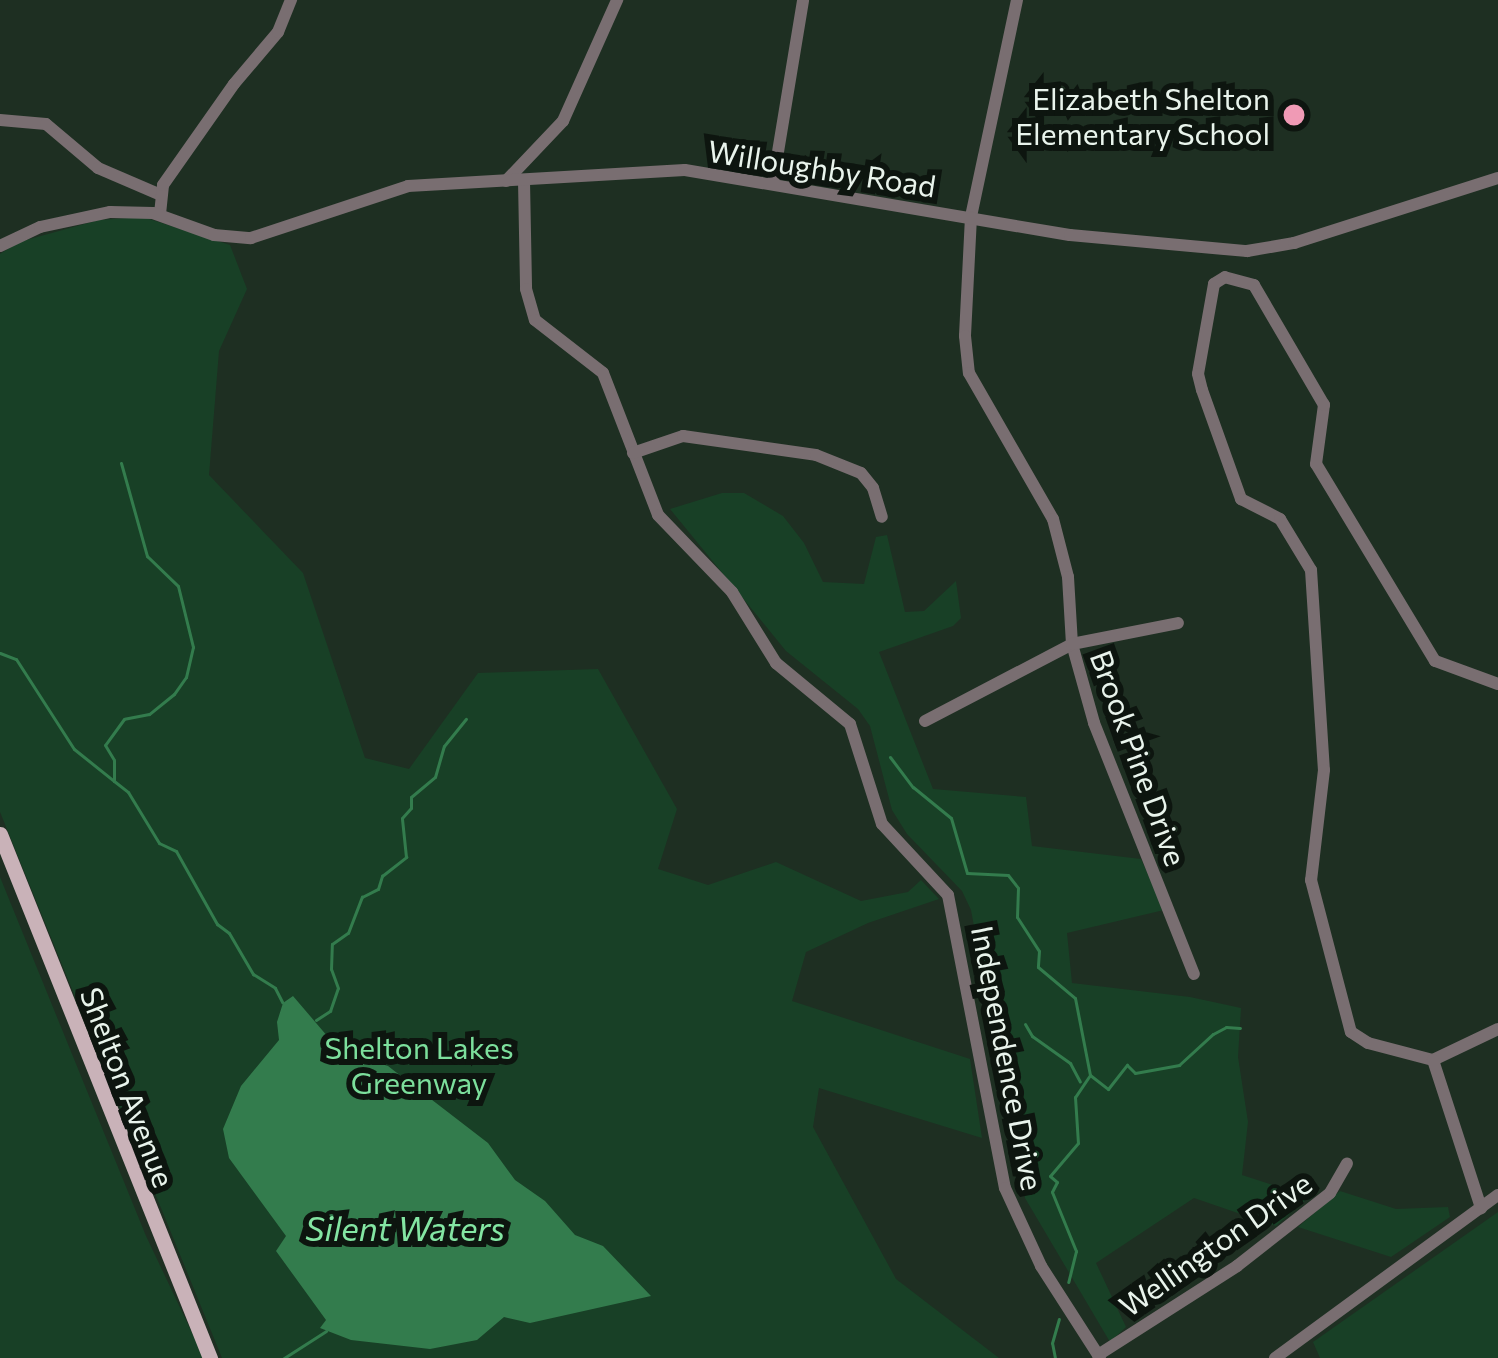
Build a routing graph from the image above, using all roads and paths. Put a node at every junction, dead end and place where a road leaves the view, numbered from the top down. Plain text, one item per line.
1 (291, 0) edge
2 (617, 0) edge
3 (803, 0) edge
4 (1017, 0) edge
5 (0, 120) edge
6 (531, 158) junction
7 (1498, 178) edge
8 (506, 181) junction
9 (529, 181) junction
10 (772, 182) junction
11 (160, 195) junction
12 (160, 214) junction
13 (971, 217) junction
14 (0, 246) edge
15 (633, 452) junction
16 (882, 517) dead end
17 (1178, 623) dead end
18 (1072, 644) junction
19 (1498, 684) edge
20 (925, 721) dead end
21 (0, 834) edge
22 (1194, 974) dead end
23 (1498, 1029) edge
24 (1433, 1060) junction
25 (1347, 1163) dead end
26 (1498, 1195) edge
27 (1481, 1208) junction
28 (1099, 1356) edge
29 (210, 1358) edge
30 (1275, 1358) edge

1 - 11 street
2 - 6 street
3 - 10 street
4 - 13 street, Brook Pine Drive
5 - 11 street
6 - 8 street
6 - 9 street, Independence Drive
7 - 13 street, Willoughby Road
8 - 9 street, Willoughby Road
8 - 12 street, Willoughby Road
9 - 10 street, Willoughby Road
9 - 15 street, Independence Drive
10 - 13 street, Willoughby Road
11 - 12 street
12 - 14 street, Willoughby Road
13 - 18 street, Brook Pine Drive
15 - 16 street
15 - 28 street, Independence Drive
17 - 18 street
18 - 20 street
18 - 22 street, Brook Pine Drive
19 - 24 street
21 - 29 main road, Shelton Avenue
23 - 24 street
24 - 27 street
25 - 28 street, Wellington Drive
26 - 27 street
27 - 30 street

